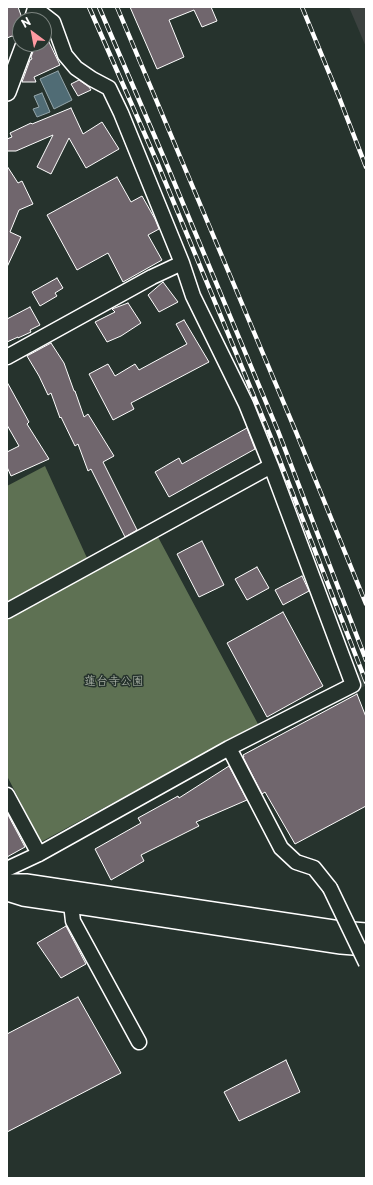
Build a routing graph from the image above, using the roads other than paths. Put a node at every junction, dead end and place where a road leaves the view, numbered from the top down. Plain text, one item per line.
1 (52, 21) edge
2 (22, 52) edge
3 (7, 92) edge
4 (182, 263) junction
5 (7, 357) edge
6 (271, 466) junction
7 (7, 611) edge
8 (229, 748) junction
9 (7, 794) edge
10 (39, 854) junction
11 (7, 869) edge
12 (7, 883) edge
13 (7, 892) edge
14 (71, 904) junction
15 (366, 932) edge
16 (366, 946) edge
17 (366, 963) edge
18 (139, 1042) dead end

1 - 4 street
2 - 3 street
4 - 5 street
4 - 6 street
6 - 7 street
6 - 8 street
8 - 10 street
8 - 17 street, bridge
9 - 10 street
10 - 11 street
12 - 15 street
13 - 14 street
14 - 16 street
14 - 18 street

